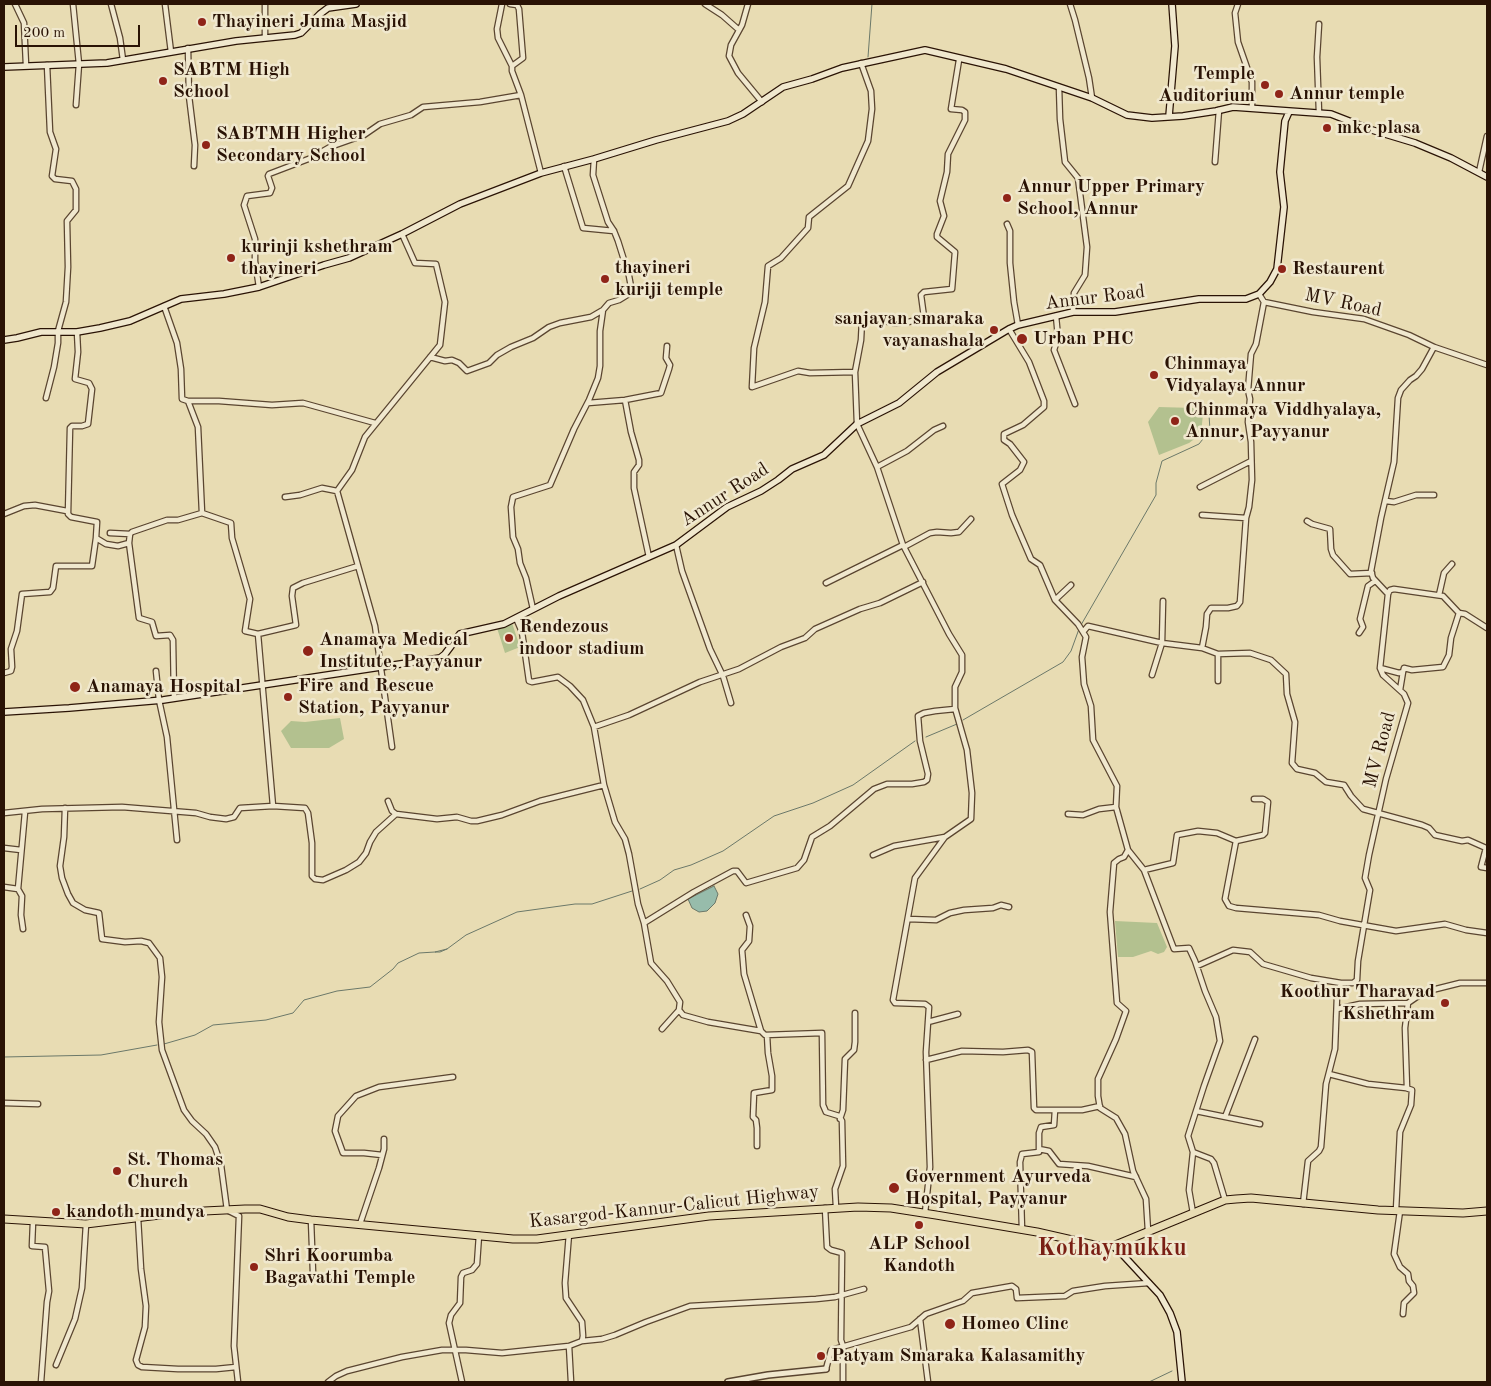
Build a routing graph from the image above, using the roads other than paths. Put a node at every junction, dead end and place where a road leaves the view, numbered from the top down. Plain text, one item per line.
1 (15, 4) edge
2 (74, 4) edge
3 (111, 4) edge
4 (165, 4) edge
5 (265, 4) edge
6 (356, 4) edge
7 (502, 4) edge
8 (510, 4) edge
9 (705, 4) edge
10 (748, 4) edge
11 (1070, 4) edge
12 (1172, 4) edge
13 (1238, 4) edge
14 (712, 5) edge
15 (329, 6) edge
16 (1319, 24) dead end
17 (739, 30) junction
18 (265, 38) junction
19 (188, 48) junction
20 (171, 52) junction
21 (123, 60) junction
22 (960, 60) junction
23 (861, 63) junction
24 (79, 64) junction
25 (26, 65) junction
26 (47, 65) junction
27 (512, 66) junction
28 (4, 67) edge
29 (1059, 87) junction
30 (521, 95) junction
31 (1092, 98) junction
32 (762, 102) junction
33 (76, 105) dead end
34 (1252, 108) junction
35 (1219, 110) junction
36 (1289, 112) junction
37 (1319, 113) junction
38 (1169, 116) junction
39 (1487, 136) edge
40 (594, 159) junction
41 (1215, 162) dead end
42 (194, 166) dead end
43 (564, 166) junction
44 (1479, 172) junction
45 (541, 173) junction
46 (1487, 177) edge
47 (1007, 224) dead end
48 (614, 231) junction
49 (402, 234) junction
50 (259, 287) junction
51 (1260, 294) junction
52 (1264, 302) junction
53 (164, 306) junction
54 (603, 310) junction
55 (1073, 312) junction
56 (1056, 316) junction
57 (837, 317) dead end
58 (862, 321) junction
59 (1018, 325) junction
60 (1009, 329) junction
61 (58, 331) junction
62 (77, 332) junction
63 (4, 340) edge
64 (668, 346) dead end
65 (1434, 347) junction
66 (430, 357) junction
67 (1487, 365) edge
68 (854, 372) junction
69 (46, 398) dead end
70 (625, 400) junction
71 (188, 402) junction
72 (588, 403) junction
73 (1075, 404) dead end
74 (375, 423) junction
75 (857, 424) junction
76 (943, 426) dead end
77 (1252, 461) junction
78 (877, 467) junction
79 (1200, 487) dead end
80 (337, 491) junction
81 (1434, 495) dead end
82 (285, 497) dead end
83 (1386, 502) junction
84 (67, 511) junction
85 (202, 513) junction
86 (4, 514) edge
87 (1202, 515) dead end
88 (1246, 518) junction
89 (971, 519) dead end
90 (1307, 521) dead end
91 (110, 534) dead end
92 (130, 534) junction
93 (96, 538) junction
94 (129, 543) junction
95 (676, 545) junction
96 (904, 546) junction
97 (649, 557) junction
98 (1452, 564) dead end
99 (358, 566) junction
100 (1372, 573) junction
101 (1375, 581) junction
102 (923, 582) junction
103 (826, 583) dead end
104 (1071, 585) dead end
105 (1388, 594) junction
106 (1439, 596) junction
107 (1055, 600) junction
108 (1163, 601) dead end
109 (533, 609) junction
110 (1459, 613) junction
111 (516, 618) junction
112 (1487, 628) edge
113 (1082, 630) junction
114 (1359, 633) dead end
115 (258, 634) junction
116 (1162, 643) junction
117 (1202, 648) junction
118 (1218, 654) junction
119 (380, 668) junction
120 (1380, 668) junction
121 (156, 671) dead end
122 (1403, 672) junction
123 (4, 673) edge
124 (1152, 675) dead end
125 (723, 676) junction
126 (1218, 681) dead end
127 (262, 684) junction
128 (1400, 690) junction
129 (174, 698) junction
130 (159, 700) junction
131 (731, 703) dead end
132 (955, 709) junction
133 (4, 712) edge
134 (594, 728) junction
135 (392, 747) dead end
136 (604, 785) junction
137 (1254, 799) dead end
138 (388, 801) dead end
139 (273, 806) junction
140 (1116, 807) junction
141 (65, 808) junction
142 (25, 812) junction
143 (174, 812) junction
144 (4, 813) edge
145 (1379, 813) junction
146 (396, 814) junction
147 (1068, 814) dead end
148 (945, 837) junction
149 (178, 840) dead end
150 (1236, 841) junction
151 (4, 848) edge
152 (21, 850) junction
153 (1128, 850) junction
154 (873, 855) dead end
155 (1487, 868) edge
156 (1144, 870) junction
157 (4, 887) edge
158 (18, 889) junction
159 (1009, 907) dead end
160 (746, 915) dead end
161 (908, 919) junction
162 (644, 923) junction
163 (1364, 926) junction
164 (23, 929) dead end
165 (1487, 933) edge
166 (1197, 966) junction
167 (1341, 983) junction
168 (1487, 983) edge
169 (1408, 1003) junction
170 (1337, 1009) junction
171 (679, 1010) junction
172 (855, 1013) dead end
173 (958, 1014) dead end
174 (928, 1022) junction
175 (662, 1029) dead end
176 (761, 1031) junction
177 (767, 1035) junction
178 (1255, 1040) dead end
179 (926, 1060) junction
180 (1329, 1074) junction
181 (453, 1077) dead end
182 (1407, 1088) junction
183 (4, 1103) edge
184 (38, 1104) dead end
185 (1100, 1106) junction
186 (1055, 1110) junction
187 (1196, 1111) junction
188 (1225, 1117) junction
189 (840, 1119) junction
190 (1260, 1124) dead end
191 (384, 1139) dead end
192 (757, 1146) dead end
193 (1039, 1150) junction
194 (1193, 1152) junction
195 (382, 1155) junction
196 (1136, 1177) junction
197 (1224, 1200) junction
198 (1303, 1204) junction
199 (836, 1207) junction
200 (825, 1208) junction
201 (227, 1210) junction
202 (1398, 1210) junction
203 (1487, 1211) edge
204 (1193, 1212) junction
205 (925, 1213) junction
206 (138, 1218) junction
207 (4, 1219) edge
208 (311, 1220) junction
209 (33, 1222) junction
210 (86, 1224) junction
211 (360, 1224) junction
212 (1022, 1230) junction
213 (1148, 1231) junction
214 (569, 1234) junction
215 (479, 1235) junction
216 (1113, 1246) junction
217 (313, 1273) dead end
218 (1149, 1283) junction
219 (864, 1289) dead end
220 (841, 1294) junction
221 (1403, 1314) dead end
222 (920, 1320) junction
223 (582, 1341) junction
224 (569, 1346) junction
225 (843, 1346) junction
226 (454, 1350) junction
227 (56, 1365) dead end
228 (236, 1367) junction
229 (826, 1369) joint
230 (41, 1382) edge
231 (238, 1382) edge
232 (328, 1382) edge
233 (462, 1382) edge
234 (571, 1382) edge
235 (728, 1382) edge
236 (843, 1382) edge
237 (928, 1382) edge
238 (1182, 1382) edge

1 - 25 street
2 - 24 street
3 - 21 street
4 - 20 street
5 - 18 street
6 - 15 main road
7 - 27 street
8 - 27 street
9 - 14 street
10 - 17 street
11 - 31 street
12 - 38 main road
13 - 34 street
14 - 17 street
15 - 18 main road
16 - 37 street
17 - 32 street
18 - 19 main road
19 - 20 main road
19 - 42 street
20 - 21 main road
21 - 24 main road
22 - 23 main road
22 - 29 main road
22 - 58 street
23 - 32 main road
23 - 68 street
24 - 26 main road
24 - 33 street
25 - 26 main road
25 - 28 main road
26 - 61 street
27 - 30 street
29 - 31 main road
29 - 55 street
30 - 45 street
30 - 50 street
31 - 38 main road
32 - 40 main road
34 - 35 main road
34 - 36 main road
35 - 38 main road
35 - 41 street
36 - 37 main road
36 - 51 main road
37 - 44 main road
39 - 44 street
40 - 43 main road
40 - 48 street
43 - 45 main road
43 - 48 street
44 - 46 main road
45 - 49 main road
47 - 59 street
48 - 54 street
49 - 50 main road
49 - 66 street
50 - 53 main road
51 - 52 street
51 - 55 main road, Annur Road
52 - 65 street, MV Road
52 - 77 street
53 - 62 main road
53 - 71 street
54 - 66 street
54 - 72 street
55 - 56 main road, Annur Road
56 - 59 main road, Annur Road
56 - 73 street
57 - 58 street
58 - 68 street
59 - 60 main road, Annur Road
60 - 75 main road, Annur Road
60 - 107 street
61 - 62 main road
61 - 63 main road
61 - 69 street
62 - 84 street
64 - 70 street
65 - 67 street, MV Road
65 - 83 street
66 - 74 street
68 - 75 street
70 - 72 street
70 - 97 street
71 - 74 street
71 - 85 street
72 - 109 street
74 - 80 street
75 - 78 street
75 - 95 main road, Annur Road
76 - 78 street
77 - 79 street
77 - 88 street
78 - 96 street
80 - 82 street
80 - 99 street
81 - 83 street
83 - 100 street
84 - 86 street
84 - 93 street
85 - 92 street
85 - 115 street
87 - 88 street
88 - 117 street
89 - 96 street
90 - 100 street
91 - 92 street
92 - 94 street
93 - 94 street
93 - 123 street
94 - 129 street
95 - 97 main road, Annur Road
95 - 125 street
96 - 102 street
96 - 103 street
97 - 109 main road, Annur Road
98 - 106 street
99 - 115 street
99 - 119 street
100 - 101 street
101 - 105 street
101 - 114 street
102 - 125 street
102 - 132 street
104 - 107 street
105 - 106 street
105 - 120 street
106 - 110 street
107 - 113 street
108 - 116 street
109 - 111 main road, Annur Road
110 - 112 street
110 - 122 street
111 - 119 main road, Annur Road
111 - 134 street
113 - 116 street
113 - 140 street
115 - 127 street
116 - 117 street
116 - 124 street
117 - 118 street
118 - 126 street
118 - 145 street
119 - 127 main road, Annur Road
119 - 135 street
120 - 122 street
120 - 128 street, MV Road
121 - 130 street
122 - 128 street
125 - 131 street
125 - 134 street
127 - 129 main road, Annur Road
127 - 139 street
128 - 145 street, MV Road
129 - 130 main road, Annur Road
130 - 133 main road, Annur Road
130 - 143 street
132 - 148 street
132 - 162 street
134 - 136 street
136 - 146 street
136 - 162 street
137 - 150 street
138 - 146 street
139 - 143 street
139 - 146 street
140 - 147 street
140 - 153 street
141 - 142 street
141 - 143 street
141 - 201 street
142 - 144 street
142 - 152 street
143 - 149 street
145 - 155 street
145 - 163 street, MV Road
148 - 154 street
148 - 161 street
150 - 156 street
150 - 163 street
151 - 152 street
152 - 158 street
153 - 156 street
153 - 185 street
156 - 166 street
157 - 158 street
158 - 164 street
159 - 161 street
160 - 176 street
161 - 174 street
162 - 171 street
163 - 165 street
163 - 167 street, MV Road
166 - 167 street
166 - 187 street
167 - 170 street
168 - 169 street
169 - 170 street
169 - 182 street
170 - 180 street
171 - 175 street
171 - 176 street
172 - 189 street
173 - 174 street
174 - 179 street
176 - 177 street
177 - 189 street
177 - 192 street
178 - 188 street
179 - 186 street
179 - 205 street
180 - 182 street
180 - 198 street
181 - 195 street
182 - 202 street
183 - 184 street
185 - 186 street
185 - 196 street
186 - 193 street
187 - 188 street
187 - 194 street
188 - 190 street
189 - 199 street
191 - 195 street
193 - 196 street
193 - 212 street
194 - 197 street
194 - 204 street
195 - 211 street
196 - 213 street
197 - 198 highway
197 - 204 highway
198 - 202 highway
199 - 200 highway, Kasargod-Kannur-Calicut Highway
199 - 205 highway, Kasargod-Kannur-Calicut Highway
200 - 214 highway, Kasargod-Kannur-Calicut Highway
200 - 220 street
201 - 206 highway, Kasargod-Kannur-Calicut Highway
201 - 208 highway, Kasargod-Kannur-Calicut Highway
201 - 228 street
202 - 203 highway
202 - 221 street
204 - 213 highway
205 - 212 highway, Kasargod-Kannur-Calicut Highway
206 - 210 highway, Kasargod-Kannur-Calicut Highway
206 - 228 street
207 - 209 highway, Kasargod-Kannur-Calicut Highway
208 - 211 highway, Kasargod-Kannur-Calicut Highway
208 - 217 street
209 - 210 highway, Kasargod-Kannur-Calicut Highway
209 - 230 street
210 - 227 street
211 - 215 highway, Kasargod-Kannur-Calicut Highway
212 - 216 highway, Kasargod-Kannur-Calicut Highway
213 - 216 highway
214 - 215 highway, Kasargod-Kannur-Calicut Highway
214 - 223 street
215 - 226 street
216 - 218 main road
218 - 222 street
218 - 238 main road
219 - 220 street
220 - 223 street
220 - 225 street
222 - 225 street
222 - 237 street
223 - 224 street
224 - 226 street
224 - 234 street
225 - 229 street
225 - 236 street
226 - 232 street
226 - 233 street
228 - 231 street
229 - 235 street

